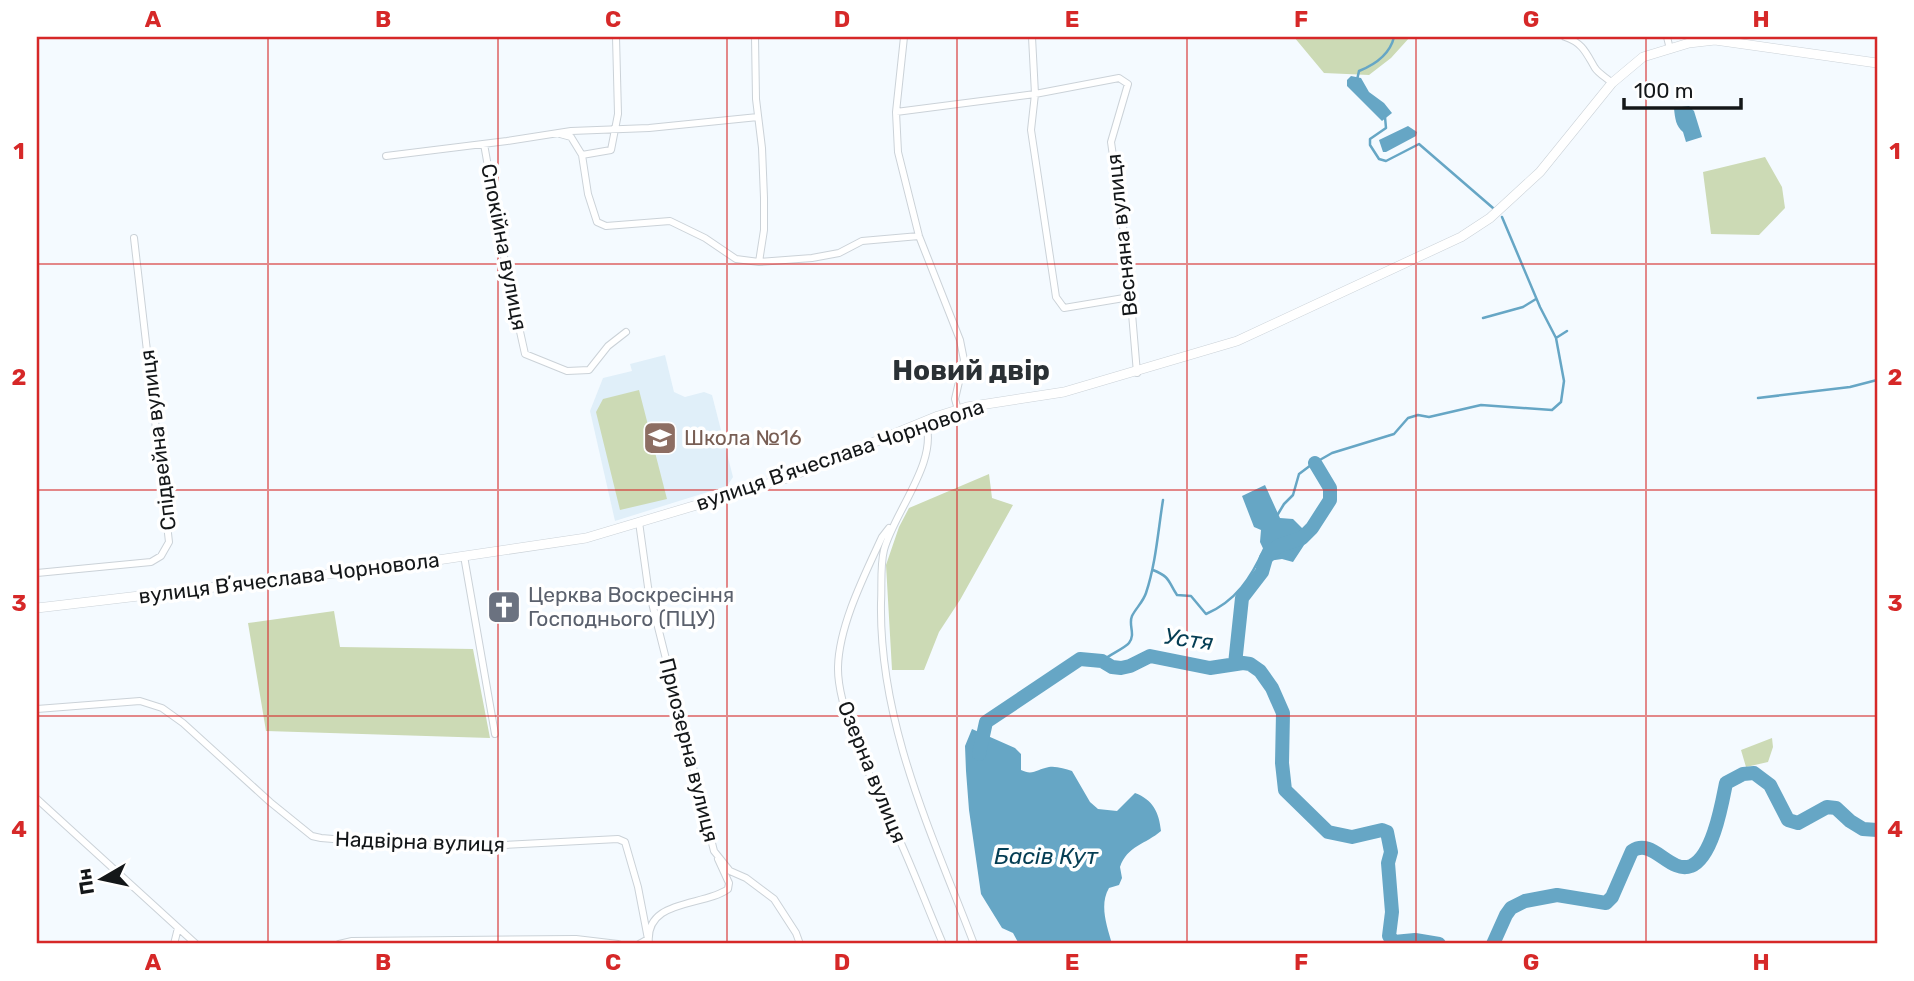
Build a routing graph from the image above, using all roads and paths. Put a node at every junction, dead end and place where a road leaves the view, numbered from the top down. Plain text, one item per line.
1 (616, 37) edge
2 (755, 37) edge
3 (904, 37) edge
4 (1032, 37) edge
5 (1565, 37) edge
6 (1667, 37) edge
7 (1670, 49) junction
8 (1877, 63) edge
9 (1612, 83) junction
10 (1035, 94) junction
11 (896, 112) junction
12 (758, 117) junction
13 (615, 127) junction
14 (560, 134) junction
15 (484, 144) junction
16 (582, 155) junction
17 (386, 156) dead end
18 (919, 236) junction
19 (134, 238) dead end
20 (759, 262) junction
21 (1130, 297) junction
22 (626, 332) dead end
23 (1137, 373) junction
24 (958, 410) junction
25 (925, 421) junction
26 (894, 521) junction
27 (639, 522) junction
28 (464, 556) junction
29 (37, 573) edge
30 (37, 608) edge
31 (37, 709) edge
32 (495, 734) dead end
33 (37, 799) edge
34 (714, 851) junction
35 (178, 928) junction
36 (649, 942) edge
37 (174, 944) edge
38 (196, 944) edge
39 (339, 944) edge
40 (618, 944) edge
41 (639, 944) edge
42 (800, 944) edge
43 (943, 944) edge
44 (974, 944) edge

1 - 13 street
2 - 12 street
3 - 11 street
4 - 10 street
5 - 9 street
6 - 7 street
7 - 8 main road, вулиця Вʼячеслава Чорновола
7 - 9 main road, вулиця Вʼячеслава Чорновола
9 - 23 main road, вулиця Вʼячеслава Чорновола
10 - 11 street
10 - 21 street
10 - 21 street, Весняна вулиця
11 - 18 street
12 - 13 street, Спокійна вулиця
12 - 20 street
13 - 14 street, Спокійна вулиця
13 - 16 street
14 - 15 street, Спокійна вулиця
14 - 16 street
15 - 17 street, Спокійна вулиця
15 - 22 street, Спокійна вулиця
16 - 20 street
18 - 20 street
18 - 24 street
19 - 29 street, Спідвейна вулиця
21 - 23 street, Весняна вулиця
23 - 24 main road, вулиця Вʼячеслава Чорновола
24 - 25 main road, вулиця Вʼячеслава Чорновола
25 - 26 street
25 - 27 main road, вулиця Вʼячеслава Чорновола
26 - 43 street, Озерна вулиця
26 - 44 street
27 - 28 main road, вулиця Вʼячеслава Чорновола
27 - 34 street, Приозерна вулиця
28 - 30 main road, вулиця Вʼячеслава Чорновола
28 - 32 street
31 - 36 street, Надвірна вулиця
33 - 35 street
34 - 36 street
34 - 42 street, Приозерна вулиця
35 - 37 street
35 - 38 street
36 - 41 street
39 - 40 street

